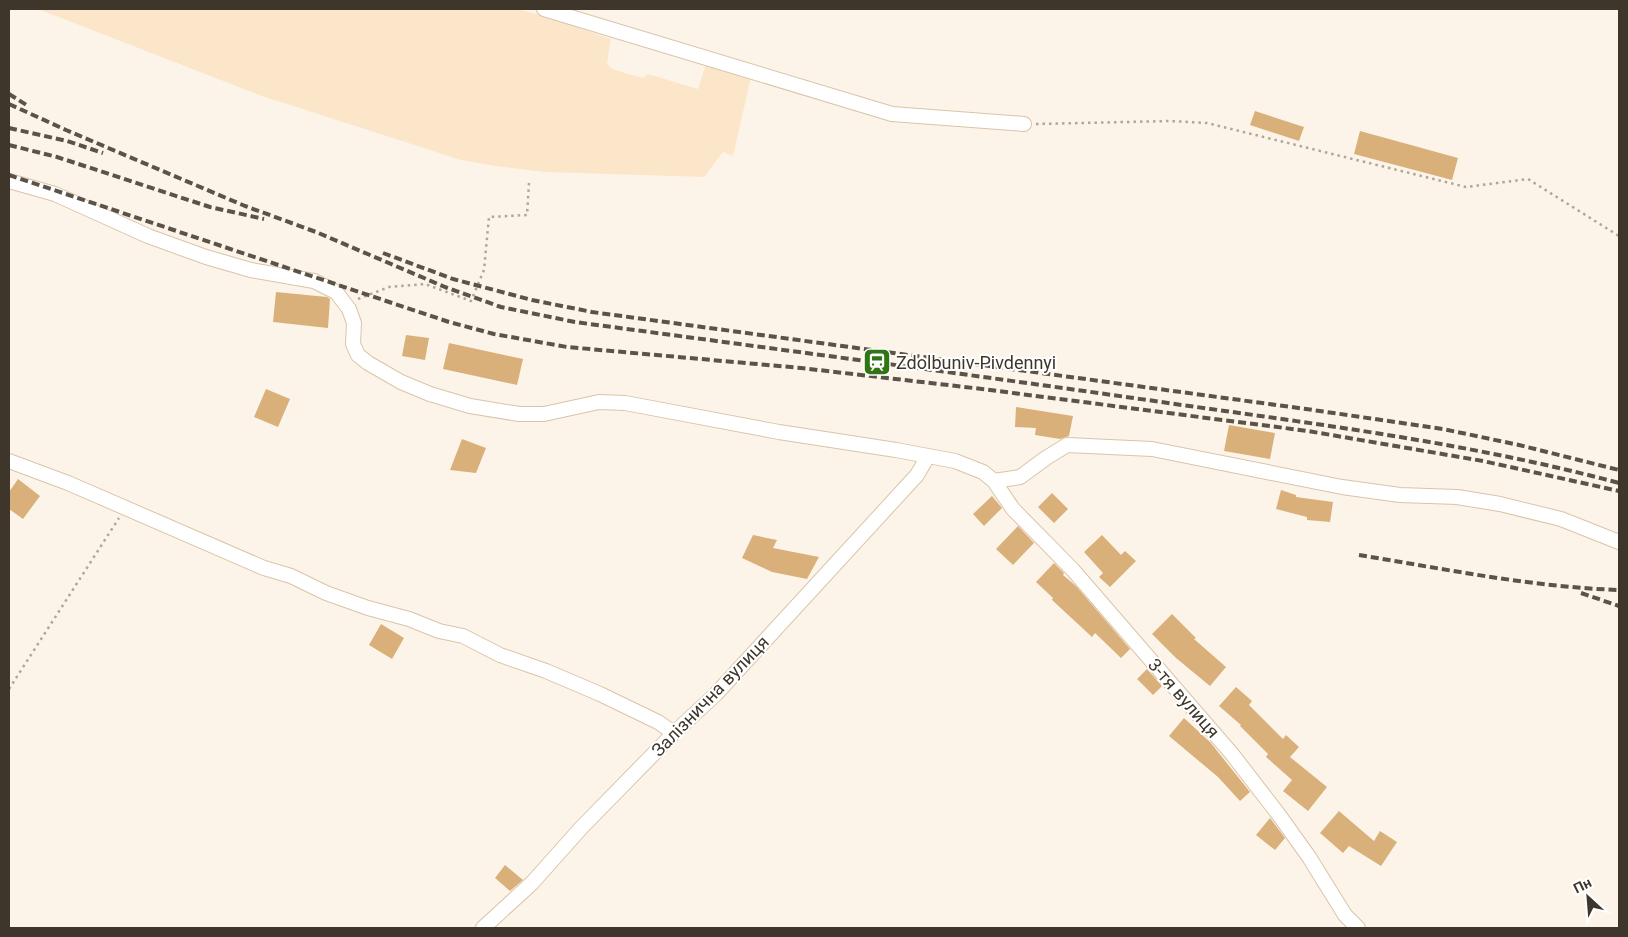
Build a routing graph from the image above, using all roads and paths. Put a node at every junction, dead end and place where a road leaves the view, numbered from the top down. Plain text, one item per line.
1 (544, 9) edge
2 (1024, 124) joint
3 (9, 181) edge
4 (529, 183) dead end
5 (1619, 236) edge
6 (345, 304) junction
7 (928, 456) junction
8 (9, 461) edge
9 (994, 481) junction
10 (126, 509) junction
11 (1619, 542) edge
12 (9, 689) edge
13 (674, 733) junction
14 (483, 928) edge
15 (1358, 928) edge

1 - 2 street
2 - 5 path
3 - 6 street
4 - 6 path
6 - 7 street
7 - 9 street
7 - 13 street, Залізнична вулиця
8 - 10 street
9 - 11 street
9 - 15 street, 3-тя вулиця
10 - 12 path
10 - 13 street
13 - 14 street, Залізнична вулиця

